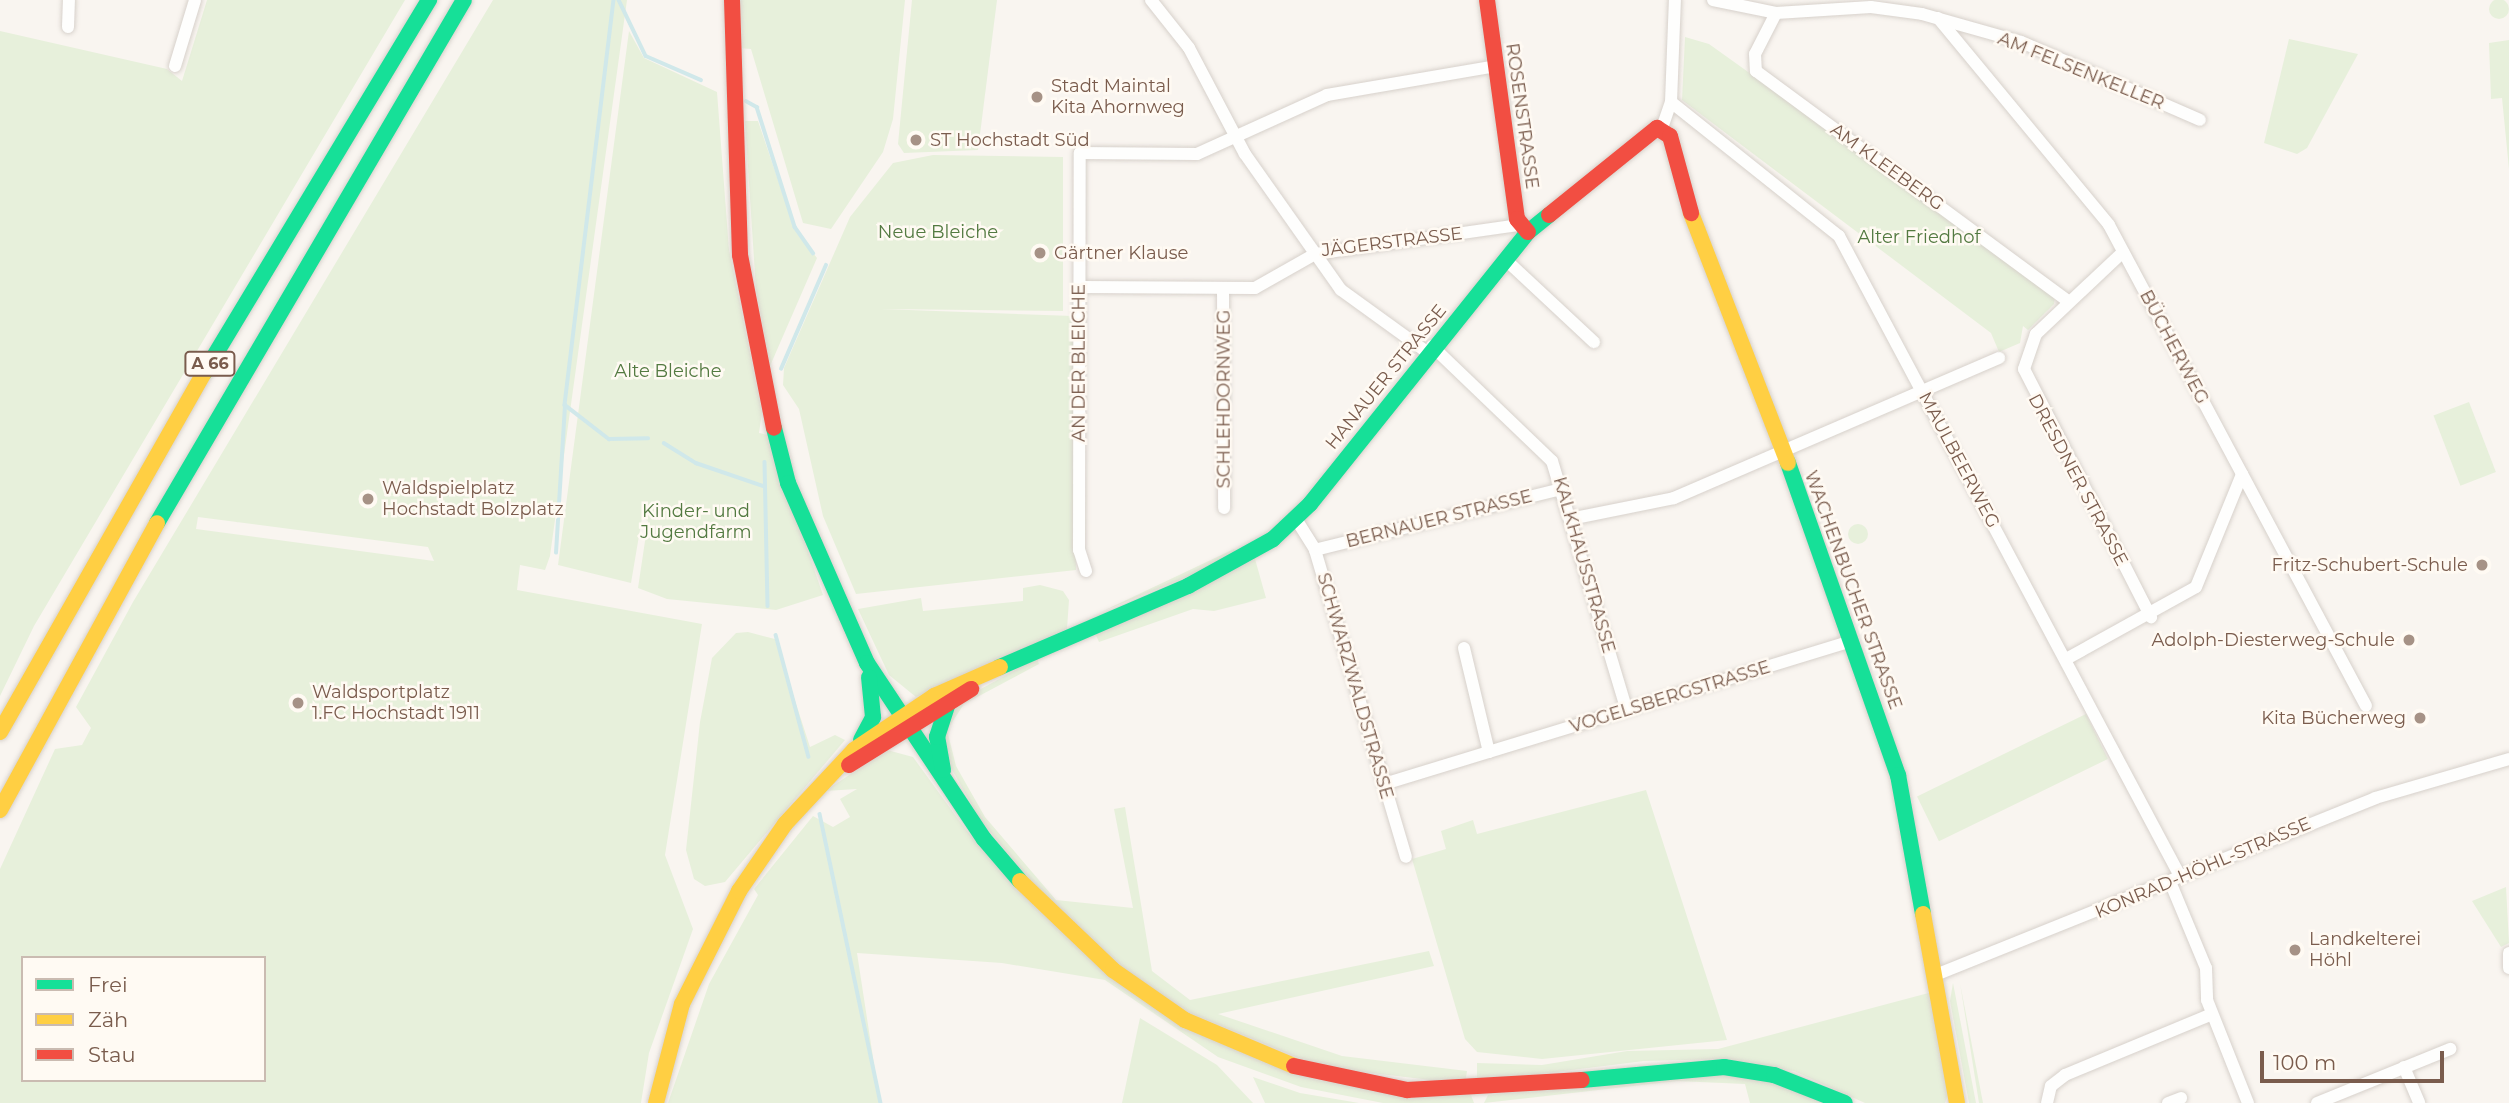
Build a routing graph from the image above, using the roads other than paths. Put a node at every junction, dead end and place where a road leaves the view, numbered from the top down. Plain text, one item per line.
1 (69, 0) edge
2 (195, 0) edge
3 (429, 0) edge
4 (464, 0) edge
5 (732, 0) edge
6 (1486, 0) edge
7 (1675, 0) edge
8 (1713, 0) edge
9 (1157, 2) edge
10 (1841, 4) edge
11 (1776, 13) junction
12 (1938, 18) junction
13 (68, 27) dead end
14 (175, 66) dead end
15 (1496, 66) junction
16 (1671, 102) junction
17 (2200, 120) dead end
18 (1662, 128) junction
19 (1238, 138) junction
20 (1524, 228) junction
21 (2123, 252) junction
22 (1315, 254) junction
23 (1507, 261) junction
24 (1080, 286) junction
25 (1223, 289) junction
26 (2069, 302) junction
27 (1594, 342) dead end
28 (1430, 349) junction
29 (1998, 358) dead end
30 (1923, 391) junction
31 (1782, 450) junction
32 (2242, 474) junction
33 (1562, 489) junction
34 (1224, 508) dead end
35 (1296, 519) junction
36 (1570, 519) junction
37 (1315, 550) junction
38 (1086, 571) dead end
39 (2151, 617) junction
40 (1851, 641) junction
41 (1464, 648) dead end
42 (2068, 658) junction
43 (867, 663) junction
44 (996, 671) junction
45 (947, 706) junction
46 (2365, 706) dead end
47 (1626, 707) junction
48 (904, 723) junction
49 (0, 732) edge
50 (854, 750) junction
51 (1489, 752) junction
52 (2509, 759) edge
53 (831, 777) junction
54 (1384, 784) junction
55 (949, 787) junction
56 (0, 810) edge
57 (1406, 857) dead end
58 (2175, 879) junction
59 (2509, 953) edge
60 (2509, 968) edge
61 (1938, 974) junction
62 (2212, 1014) junction
63 (2450, 1049) dead end
64 (2404, 1067) junction
65 (1957, 1081) junction
66 (2321, 1102) edge
67 (656, 1103) edge
68 (1845, 1103) edge
69 (1950, 1103) edge
70 (1957, 1103) edge
71 (2047, 1103) edge
72 (2248, 1103) edge
73 (2419, 1103) edge

1 - 13 street
2 - 14 street
3 - 49 main road, A 66
4 - 56 main road, A 66
5 - 43 main road
6 - 15 main road, ROSENSTRASSE
7 - 16 street
8 - 11 street, AM FELSENKELLER
9 - 19 street, JÄGERSTRASSE
10 - 11 street, AM FELSENKELLER
10 - 12 street, AM FELSENKELLER
11 - 26 street, AM KLEEBERG
12 - 17 street, AM FELSENKELLER
12 - 21 street, BÜCHERWEG
15 - 19 street
15 - 20 main road, ROSENSTRASSE
16 - 18 street
16 - 30 street, MAULBEERWEG
18 - 20 main road, HANAUER STRASSE
18 - 31 main road, WACHENBUCHER STRASSE
19 - 22 street, JÄGERSTRASSE
19 - 24 street, AN DER BLEICHE
20 - 22 street, JÄGERSTRASSE
20 - 23 main road, HANAUER STRASSE
21 - 26 street, DRESDNER STRASSE
21 - 32 street, BÜCHERWEG
22 - 25 street
22 - 28 street, KALKHAUSSTRASSE
23 - 27 street
23 - 28 main road, HANAUER STRASSE
24 - 25 street
24 - 38 street, AN DER BLEICHE
25 - 34 street, SCHLEHDORNWEG
26 - 39 street, DRESDNER STRASSE
28 - 33 street, KALKHAUSSTRASSE
28 - 35 main road, HANAUER STRASSE
29 - 30 street
30 - 31 street
30 - 42 street, MAULBEERWEG
31 - 36 street
31 - 40 main road, WACHENBUCHER STRASSE
32 - 39 street
32 - 46 street, BÜCHERWEG
33 - 36 street, KALKHAUSSTRASSE
33 - 37 street, BERNAUER STRASSE
35 - 37 street, SCHWARZWALDSTRASSE
35 - 44 main road, HANAUER STRASSE
36 - 47 street, KALKHAUSSTRASSE
37 - 54 street, SCHWARZWALDSTRASSE
39 - 42 street
40 - 47 street, VOGELSBERGSTRASSE
40 - 61 main road, WACHENBUCHER STRASSE
41 - 51 street
42 - 58 street, MAULBEERWEG
43 - 48 main road
43 - 50 main road
44 - 45 main road, HANAUER STRASSE
44 - 48 main road, HANAUER STRASSE
45 - 48 main road, HANAUER STRASSE
45 - 55 main road
47 - 51 street, VOGELSBERGSTRASSE
48 - 50 main road
48 - 53 main road
48 - 55 main road
50 - 53 main road
51 - 54 street, VOGELSBERGSTRASSE
52 - 58 street, KONRAD-HÖHL-STRASSE
53 - 67 main road
54 - 57 street, SCHWARZWALDSTRASSE
55 - 68 main road
58 - 61 street, KONRAD-HÖHL-STRASSE
58 - 62 street, MAULBEERWEG
59 - 60 street
61 - 65 main road, WACHENBUCHER STRASSE
62 - 71 street
62 - 72 street, MAULBEERWEG
63 - 64 street
64 - 66 street
64 - 73 street
65 - 69 main road, WACHENBUCHER STRASSE
65 - 70 main road, WACHENBUCHER STRASSE

